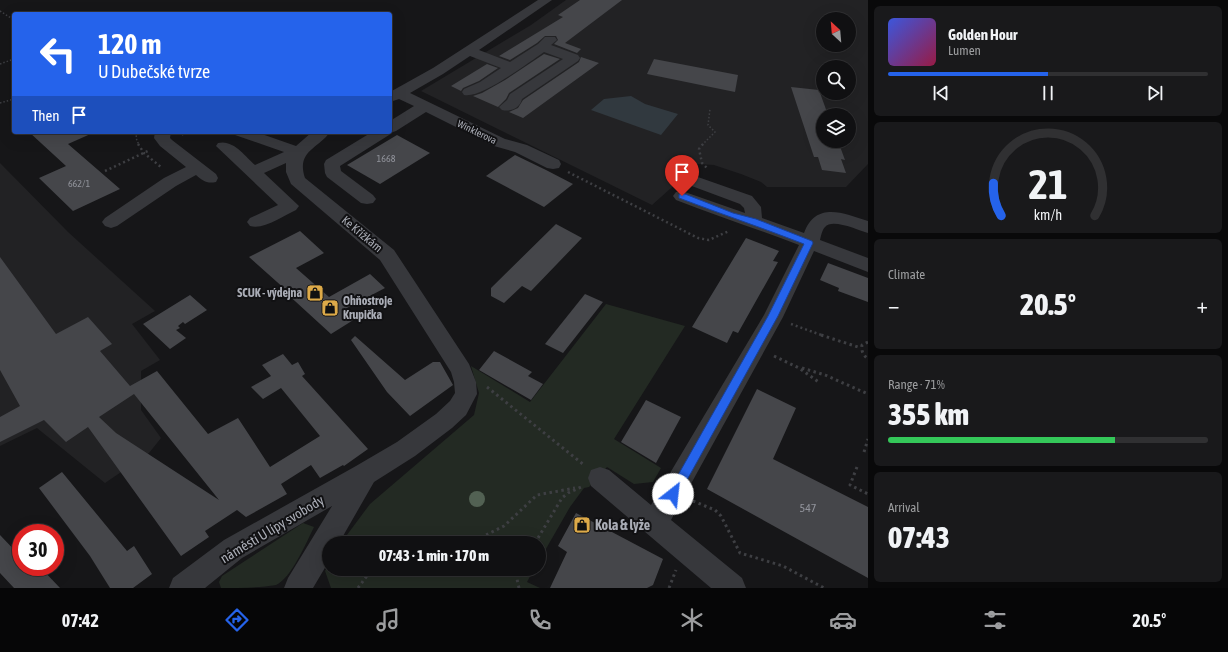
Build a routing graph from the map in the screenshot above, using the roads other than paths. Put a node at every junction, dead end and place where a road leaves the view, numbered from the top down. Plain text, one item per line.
1 (546, 0) edge
2 (470, 51) junction
3 (512, 68) junction
4 (486, 85) junction
5 (469, 92) dead end
6 (394, 96) edge
7 (424, 107) junction
8 (392, 127) edge
9 (246, 134) edge
10 (319, 134) edge
11 (380, 134) edge
12 (165, 137) edge
13 (224, 146) dead end
14 (298, 152) junction
15 (553, 164) road end
16 (253, 172) junction
17 (695, 181) road end
18 (682, 196) dead end
19 (367, 199) dead end
20 (865, 218) edge
21 (753, 221) junction
22 (111, 222) dead end
23 (256, 222) dead end
24 (809, 243) junction
25 (868, 265) edge
26 (461, 370) joint
27 (365, 474) junction
28 (590, 483) road end
29 (655, 523) junction
30 (183, 588) edge
31 (298, 588) edge
32 (732, 588) edge

1 - 2 street
2 - 3 street
2 - 6 street
3 - 4 street
3 - 4 street
4 - 5 street
6 - 7 street, Winklerova
7 - 8 street
7 - 15 street, Winklerova
9 - 14 street
10 - 14 street
11 - 19 street
12 - 22 street
13 - 16 street
14 - 16 street
14 - 26 street, Ke Křížkám
16 - 23 street
17 - 21 street
18 - 21 street
20 - 24 street
21 - 24 street
24 - 25 street
24 - 29 street
26 - 27 street, náměstí U lípy svobody
27 - 30 street, náměstí U lípy svobody
27 - 31 street, náměstí U lípy svobody
28 - 29 street
29 - 32 street

